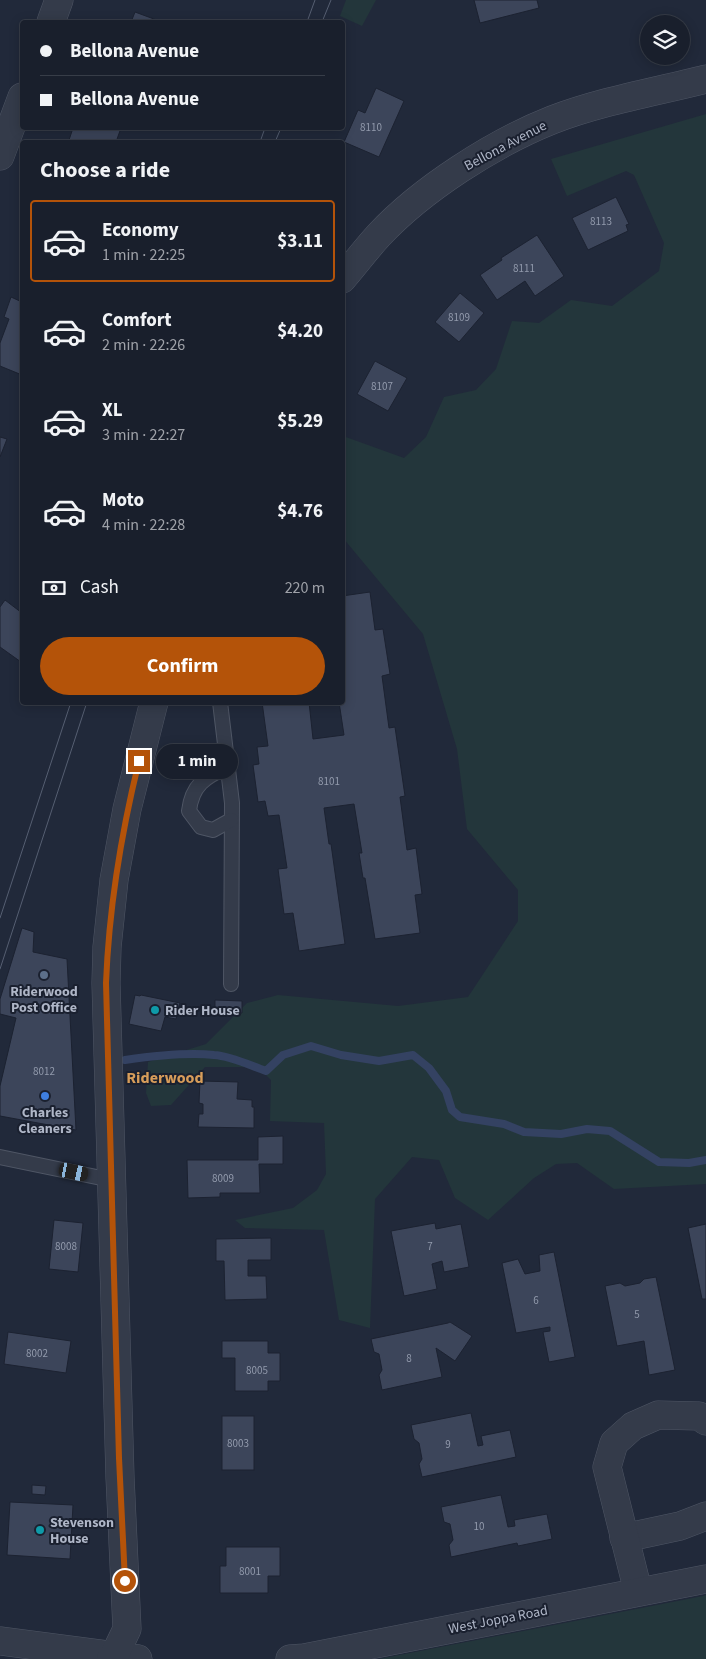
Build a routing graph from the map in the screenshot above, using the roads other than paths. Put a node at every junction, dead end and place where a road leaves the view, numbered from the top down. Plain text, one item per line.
1 (59, 0) edge
2 (52, 20) edge
3 (706, 79) edge
4 (20, 102) edge
5 (0, 156) edge
6 (345, 275) edge
7 (153, 705) edge
8 (220, 705) edge
9 (227, 767) junction
10 (231, 820) junction
11 (231, 984) dead end
12 (0, 1157) edge
13 (111, 1180) junction
14 (706, 1421) edge
15 (706, 1516) edge
16 (624, 1538) junction
17 (706, 1579) edge
18 (638, 1591) junction
19 (0, 1641) edge
20 (121, 1658) edge
21 (290, 1659) edge

1 - 2 street
3 - 6 street, Bellona Avenue
4 - 5 street
7 - 13 street
8 - 9 lane
9 - 10 lane
9 - 10 lane
10 - 11 lane
12 - 13 lane
13 - 20 street
14 - 16 street
15 - 16 street
16 - 18 street
17 - 18 street, West Joppa Road
18 - 21 street, West Joppa Road
19 - 20 street

